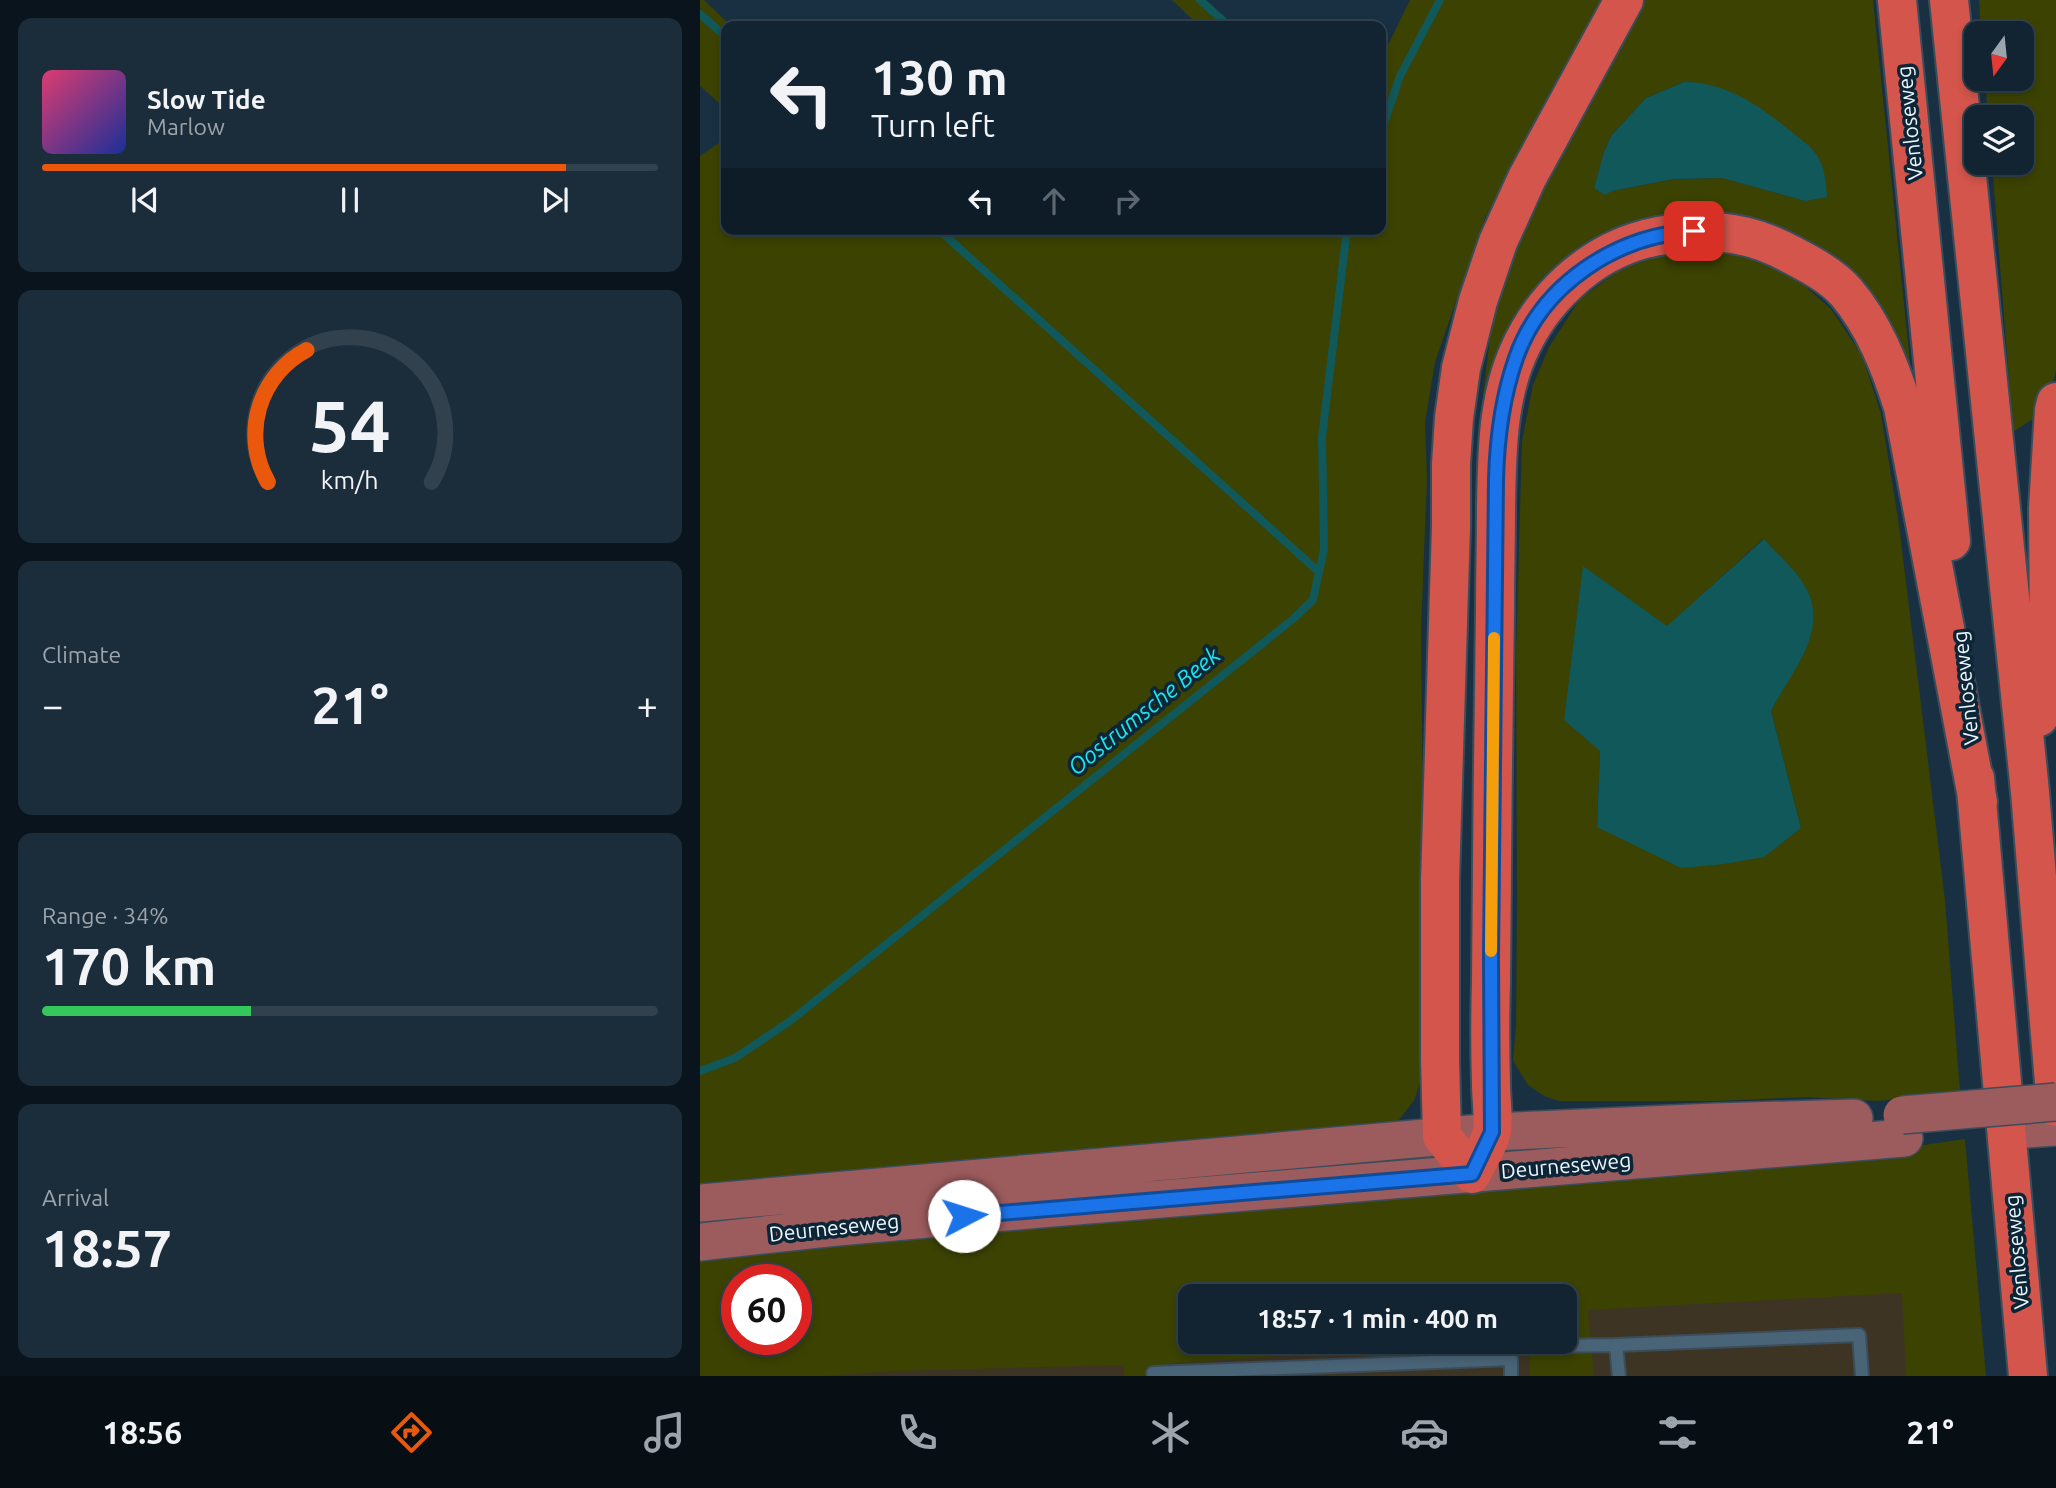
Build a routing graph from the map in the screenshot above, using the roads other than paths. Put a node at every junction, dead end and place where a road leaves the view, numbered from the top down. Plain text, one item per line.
1 (1624, 0) edge
2 (1897, 0) edge
3 (1949, 0) edge
4 (2056, 402) edge
5 (2030, 792) junction
6 (1978, 802) junction
7 (2056, 1105) edge
8 (1903, 1126) junction
9 (2056, 1127) edge
10 (1492, 1132) junction
11 (1442, 1136) junction
12 (1472, 1174) junction
13 (700, 1203) edge
14 (700, 1242) edge
15 (1616, 1345) junction
16 (1577, 1346) edge
17 (1154, 1376) edge
18 (1511, 1376) edge
19 (1619, 1376) edge
20 (1862, 1376) edge
21 (2028, 1376) edge

1 - 11 highway
2 - 6 highway, Venloseweg
3 - 5 highway
4 - 5 highway
5 - 7 highway
6 - 10 highway
6 - 21 highway, Venloseweg
7 - 8 main road, Deurneseweg, bridge
8 - 9 main road, Deurneseweg
8 - 10 main road, Deurneseweg
8 - 12 main road, Deurneseweg
10 - 11 main road, Deurneseweg
10 - 12 highway
11 - 12 highway
11 - 13 main road, Deurneseweg
12 - 14 main road, Deurneseweg
15 - 16 lane
15 - 19 lane
15 - 20 lane
17 - 18 lane

